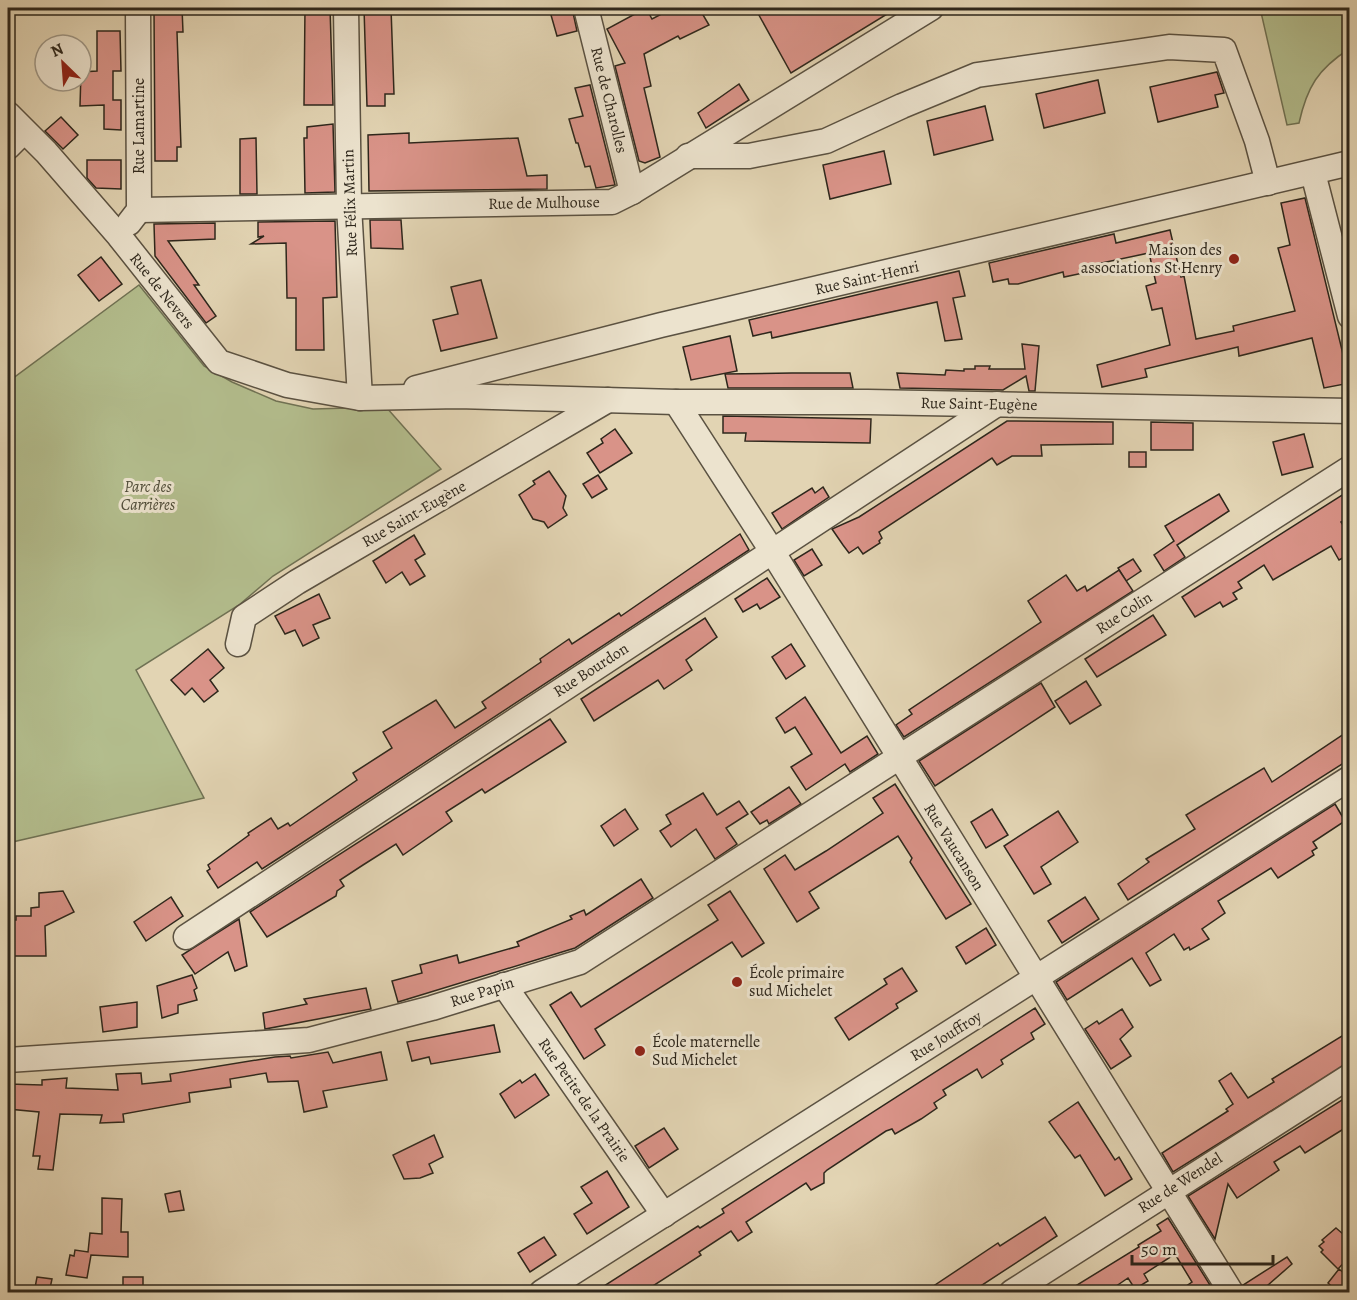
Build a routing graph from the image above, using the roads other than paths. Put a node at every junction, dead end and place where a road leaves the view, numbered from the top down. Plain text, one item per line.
1 (138, 8) edge
2 (346, 8) edge
3 (931, 8) edge
4 (592, 10) edge
5 (13, 130) edge
6 (688, 156) junction
7 (1350, 163) edge
8 (1313, 172) junction
9 (1268, 183) junction
10 (632, 192) junction
11 (349, 206) junction
12 (139, 210) junction
13 (118, 236) junction
14 (1350, 316) edge
15 (386, 396) junction
16 (360, 398) junction
17 (609, 400) junction
18 (676, 402) junction
19 (997, 404) junction
20 (1350, 411) edge
21 (1350, 468) edge
22 (772, 551) junction
23 (238, 644) dead end
24 (899, 757) junction
25 (1350, 778) edge
26 (186, 937) dead end
27 (1035, 979) junction
28 (504, 985) junction
29 (8, 1060) edge
30 (1350, 1076) edge
31 (1167, 1191) junction
32 (664, 1215) junction
33 (542, 1293) edge
34 (1012, 1293) edge
35 (1231, 1293) edge

1 - 12 street, Rue Lamartine
2 - 11 street, Rue Félix Martin
3 - 6 street, Rue de Mulhouse
4 - 10 street, Rue de Charolles
5 - 13 street, Rue de Nevers
6 - 9 street
6 - 10 street, Rue de Mulhouse
7 - 8 street, Rue Saint-Henri
8 - 9 street, Rue Saint-Henri
8 - 14 street
9 - 15 street, Rue Saint-Henri
10 - 11 street, Rue de Mulhouse
11 - 12 street, Rue de Mulhouse
11 - 16 street, Rue Félix Martin
12 - 13 street
13 - 16 street, Rue de Nevers
15 - 16 street, Rue Saint-Eugène
15 - 17 street, Rue Saint-Eugène
17 - 18 street, Rue Saint-Eugène
17 - 23 street, Rue Saint-Eugène
18 - 19 street, Rue Saint-Eugène
18 - 22 street, Rue Vaucanson
19 - 20 street, Rue Saint-Eugène
19 - 22 street, Rue Bourdon
21 - 24 street, Rue Colin
22 - 24 street, Rue Vaucanson
22 - 26 street, Rue Bourdon
24 - 27 street, Rue Vaucanson
24 - 28 street, Rue Papin
25 - 27 street, Rue Jouffroy
27 - 31 street, Rue Vaucanson
27 - 32 street, Rue Jouffroy
28 - 29 street, Rue Papin
28 - 32 street, Rue Petite de la Prairie
30 - 31 street, Rue de Wendel
31 - 34 street, Rue de Wendel
31 - 35 street, Rue Vaucanson
32 - 33 street, Rue Jouffroy

